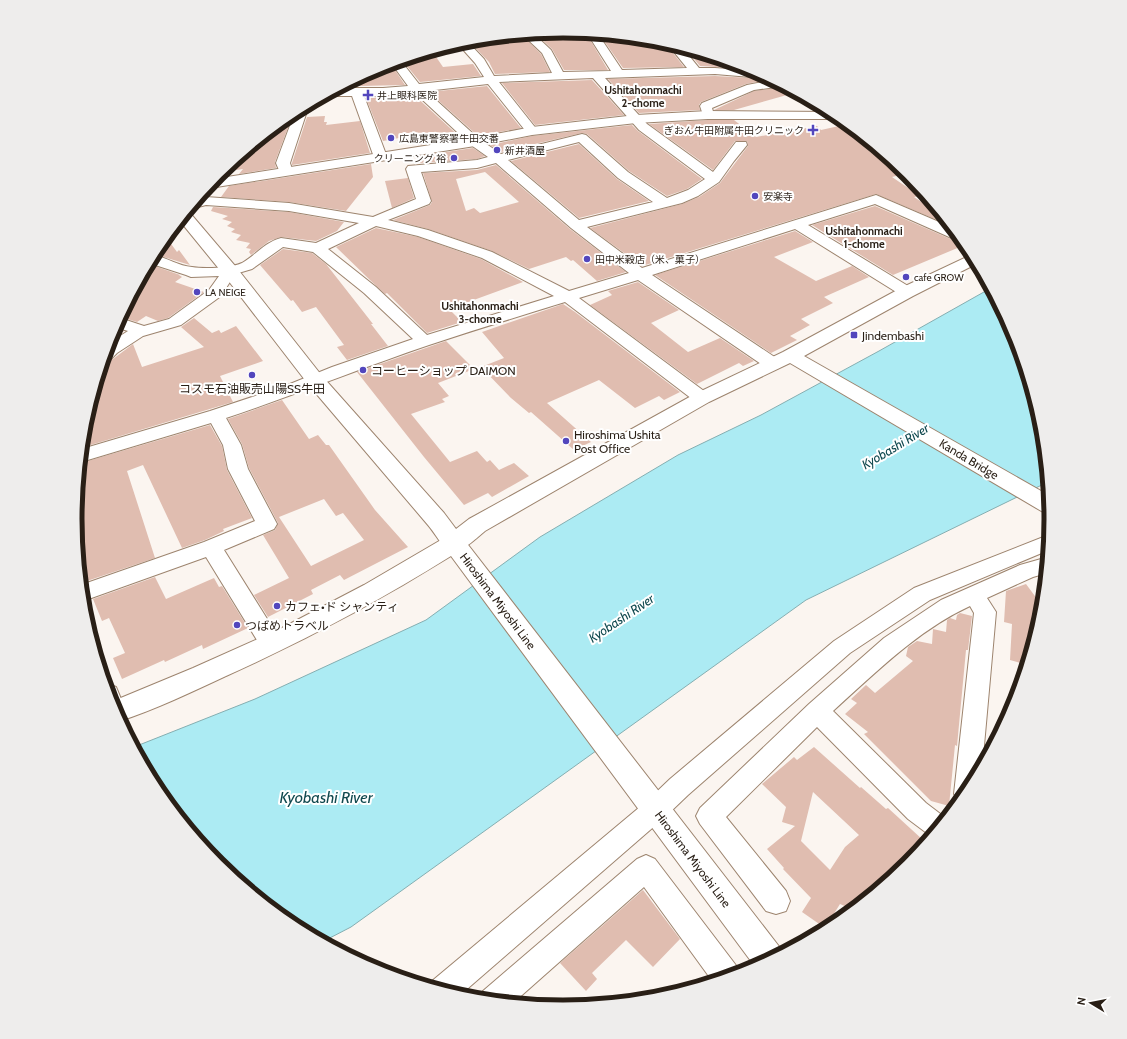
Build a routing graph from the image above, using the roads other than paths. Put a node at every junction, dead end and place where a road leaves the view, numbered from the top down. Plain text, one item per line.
1 (533, 39) edge
2 (595, 39) edge
3 (467, 48) edge
4 (680, 52) edge
5 (400, 67) edge
6 (695, 71) junction
7 (618, 73) junction
8 (744, 73) edge
9 (595, 74) junction
10 (559, 76) junction
11 (491, 80) junction
12 (768, 85) edge
13 (416, 88) junction
14 (344, 92) edge
15 (357, 92) junction
16 (708, 115) junction
17 (826, 116) edge
18 (299, 117) edge
19 (636, 119) junction
20 (532, 131) junction
21 (475, 142) junction
22 (741, 145) dead end
23 (380, 157) junction
24 (499, 159) junction
25 (286, 172) junction
26 (714, 179) junction
27 (220, 182) edge
28 (201, 202) edge
29 (664, 203) junction
30 (935, 214) edge
31 (921, 218) junction
32 (187, 220) edge
33 (374, 221) junction
34 (796, 224) junction
35 (576, 225) junction
36 (949, 231) edge
37 (318, 248) junction
38 (158, 261) edge
39 (969, 261) edge
40 (230, 271) junction
41 (640, 274) junction
42 (907, 292) junction
43 (568, 297) junction
44 (124, 324) edge
45 (142, 331) junction
46 (424, 341) junction
47 (115, 347) edge
48 (790, 356) junction
49 (773, 364) junction
50 (315, 380) junction
51 (702, 398) junction
52 (216, 415) junction
53 (86, 454) edge
54 (1044, 504) edge
55 (1044, 543) edge
56 (211, 548) junction
57 (460, 552) junction
58 (1042, 567) edge
59 (87, 591) edge
60 (974, 595) junction
61 (271, 644) junction
62 (122, 709) edge
63 (818, 711) junction
64 (968, 780) edge
65 (656, 810) junction
66 (935, 825) edge
67 (776, 901) dead end
68 (767, 955) edge
69 (724, 973) edge
70 (447, 987) edge
71 (498, 997) edge

1 - 10 street
2 - 7 street
3 - 11 street
4 - 6 street
5 - 13 street
6 - 7 street
6 - 8 street
7 - 9 street
9 - 10 street
9 - 19 street
10 - 11 street
11 - 13 street
11 - 20 street
12 - 16 street
13 - 15 street
13 - 21 street
14 - 15 street
15 - 23 street
16 - 17 street
16 - 19 street
18 - 25 street
19 - 20 street
19 - 26 street
20 - 21 street
21 - 23 street
21 - 24 street
22 - 26 street
23 - 25 street
24 - 29 street
24 - 33 street
24 - 35 street
25 - 27 street
26 - 29 street
28 - 33 street
29 - 35 street
30 - 31 street
31 - 34 street
31 - 36 street
32 - 40 street
33 - 37 street
33 - 43 street
34 - 41 street
34 - 42 street
35 - 41 street
37 - 40 street
37 - 46 street
38 - 40 street
39 - 42 street
40 - 45 street
40 - 50 street
41 - 43 street
41 - 49 street
42 - 48 street
43 - 46 street
43 - 51 street
44 - 45 street
45 - 47 street
46 - 50 street
48 - 49 street
48 - 54 street, Kanda Bridge
49 - 51 street
50 - 52 street
50 - 57 street
51 - 57 street
52 - 53 street
52 - 56 street
55 - 65 street
56 - 59 street
56 - 61 street
57 - 61 street, Hiroshima Miyoshi Line
57 - 65 street, Hiroshima Miyoshi Line
58 - 60 street
60 - 63 street
60 - 64 street
61 - 62 street, Hiroshima Miyoshi Line
63 - 66 street
63 - 67 street
65 - 68 street, Hiroshima Miyoshi Line
65 - 70 street
69 - 71 street

